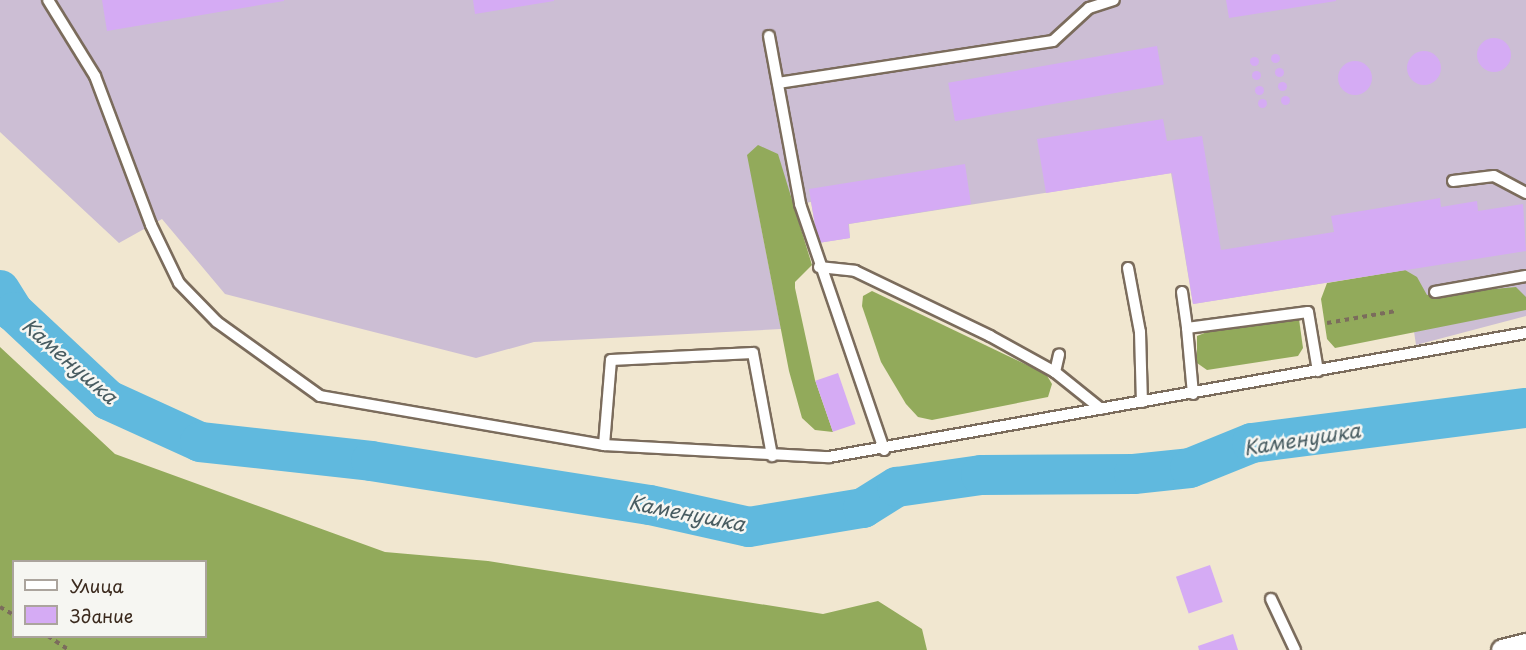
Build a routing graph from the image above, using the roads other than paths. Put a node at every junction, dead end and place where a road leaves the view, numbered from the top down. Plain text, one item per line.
1 (48, 0) edge
2 (1114, 0) edge
3 (769, 36) dead end
4 (778, 83) junction
5 (1453, 181) dead end
6 (1526, 193) edge
7 (819, 267) junction
8 (1128, 268) dead end
9 (1526, 276) edge
10 (1182, 292) dead end
11 (1435, 292) dead end
12 (1187, 328) junction
13 (1526, 333) edge
14 (1059, 354) dead end
15 (1318, 371) junction
16 (1055, 372) junction
17 (1193, 394) junction
18 (1142, 402) junction
19 (1101, 409) junction
20 (604, 445) junction
21 (884, 450) junction
22 (772, 456) junction
23 (1270, 599) dead end
24 (1526, 644) edge
25 (1295, 650) edge
26 (1502, 650) edge

1 - 20 lane
2 - 4 lane
3 - 4 lane
4 - 7 lane
5 - 6 lane
7 - 16 lane
7 - 21 lane
8 - 18 lane
9 - 11 lane
10 - 12 lane
12 - 15 lane
12 - 17 lane
13 - 15 lane
14 - 16 lane
15 - 17 lane
16 - 19 lane
17 - 18 lane
18 - 19 lane
19 - 21 lane
20 - 22 lane
20 - 22 lane
21 - 22 lane
23 - 25 lane
24 - 26 street

